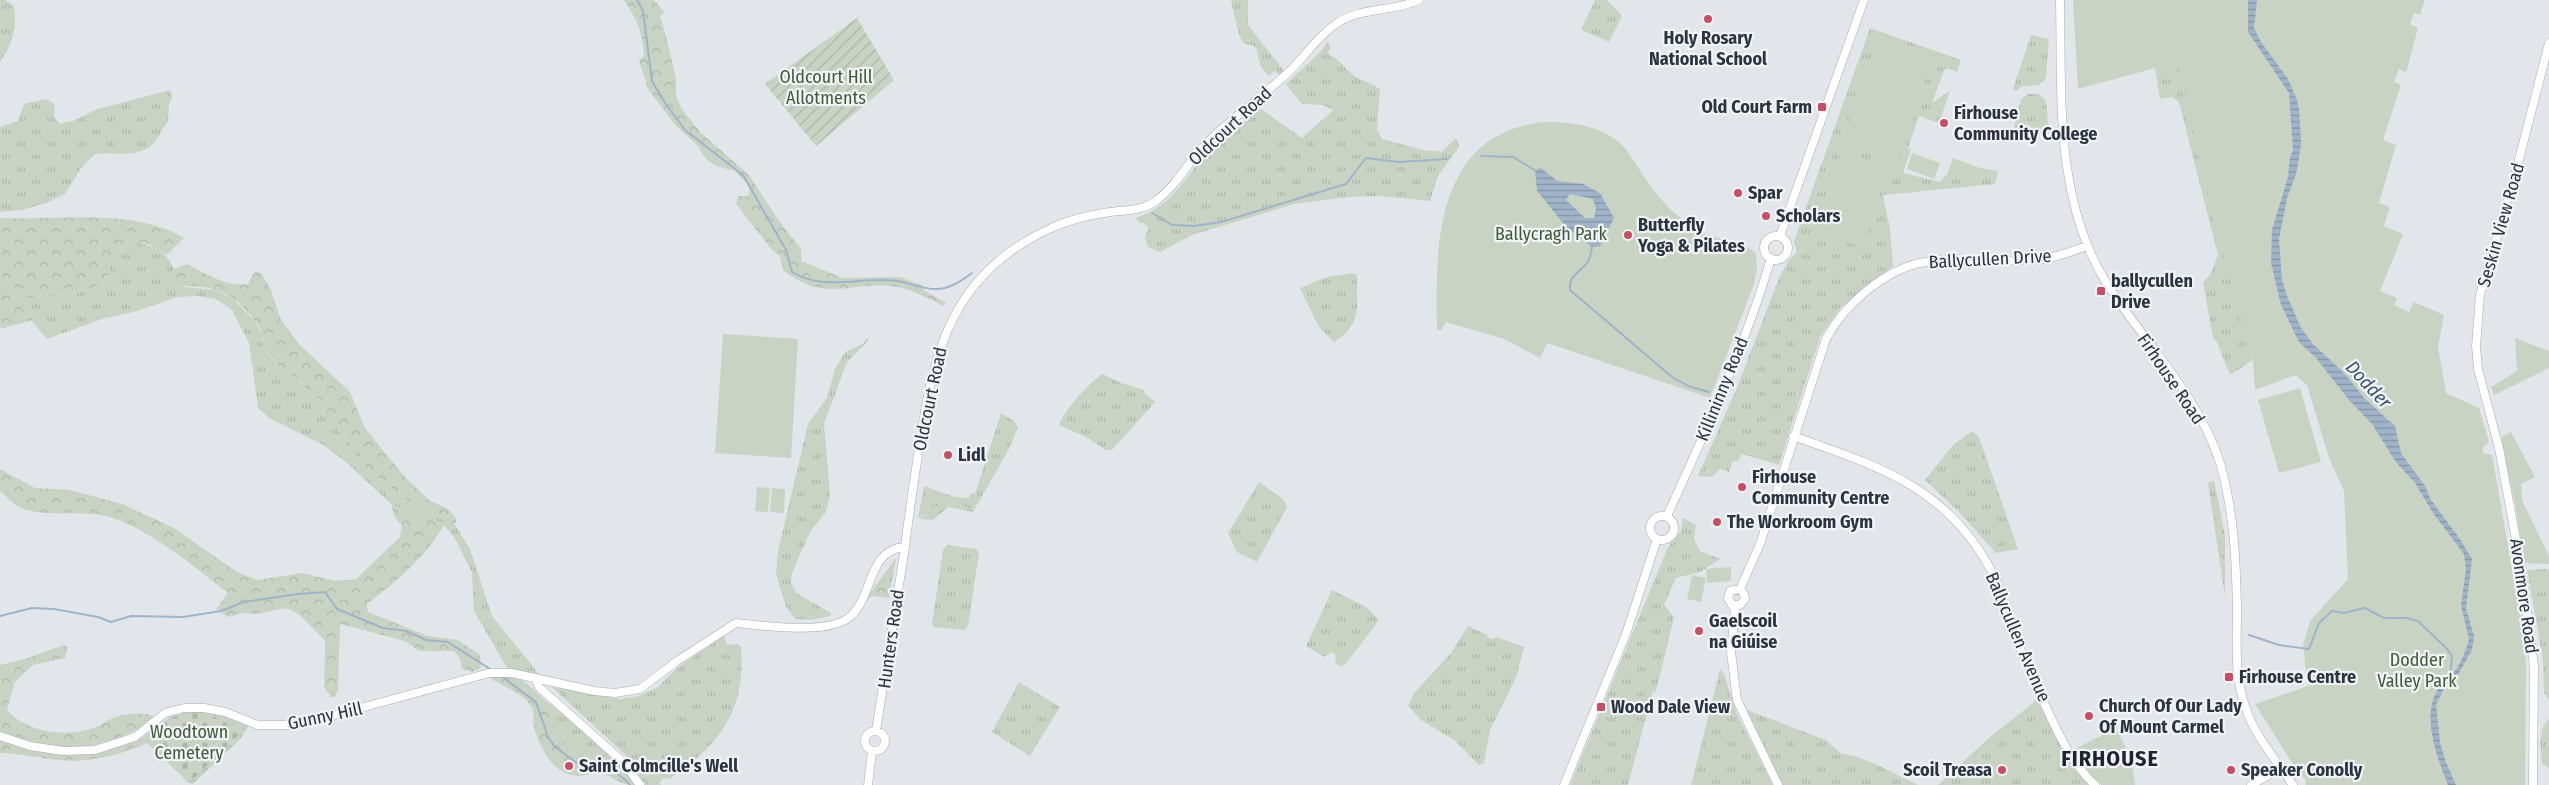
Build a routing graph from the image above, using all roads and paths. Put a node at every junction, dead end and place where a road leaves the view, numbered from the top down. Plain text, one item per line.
1 (1419, 0) edge
2 (1864, 0) edge
3 (2060, 0) edge
4 (2549, 43) edge
5 (1780, 236) junction
6 (2087, 246) junction
7 (1771, 258) junction
8 (2488, 410) joint
9 (1793, 436) junction
10 (1667, 516) junction
11 (1657, 539) junction
12 (905, 548) junction
13 (1740, 589) junction
14 (1734, 606) junction
15 (538, 679) junction
16 (876, 731) junction
17 (0, 736) edge
18 (872, 751) junction
19 (2281, 768) junction
20 (640, 785) edge
21 (868, 785) edge
22 (1564, 785) edge
23 (1778, 785) edge
24 (2095, 785) edge
25 (2251, 785) edge
26 (2293, 785) edge
27 (2533, 785) edge

1 - 12 street, Oldcourt Road
2 - 5 street, Killininny Road
3 - 6 street, Firhouse Road
4 - 8 street, Seskin View Road
5 - 7 street, Killininny Road
5 - 7 street, Killininny Road
6 - 9 street, Ballycullen Drive
6 - 19 street, Firhouse Road
7 - 10 street, Killininny Road
8 - 27 street, Avonmore Road
9 - 13 street, Ballycullen Drive
9 - 24 street, Ballycullen Avenue
10 - 11 street, Killininny Road
10 - 11 street, Killininny Road
11 - 22 street, Killininny Road
12 - 15 street
12 - 16 street, Hunters Road
13 - 14 street, Ballycullen Drive
13 - 14 street, Ballycullen Drive
14 - 23 street, Ballycullen Drive
15 - 17 street, Gunny Hill
15 - 20 street
16 - 18 street, Hunters Road
16 - 18 street, Hunters Road
18 - 21 street, Hunters Road
19 - 25 street
19 - 26 street, Firhouse Road

